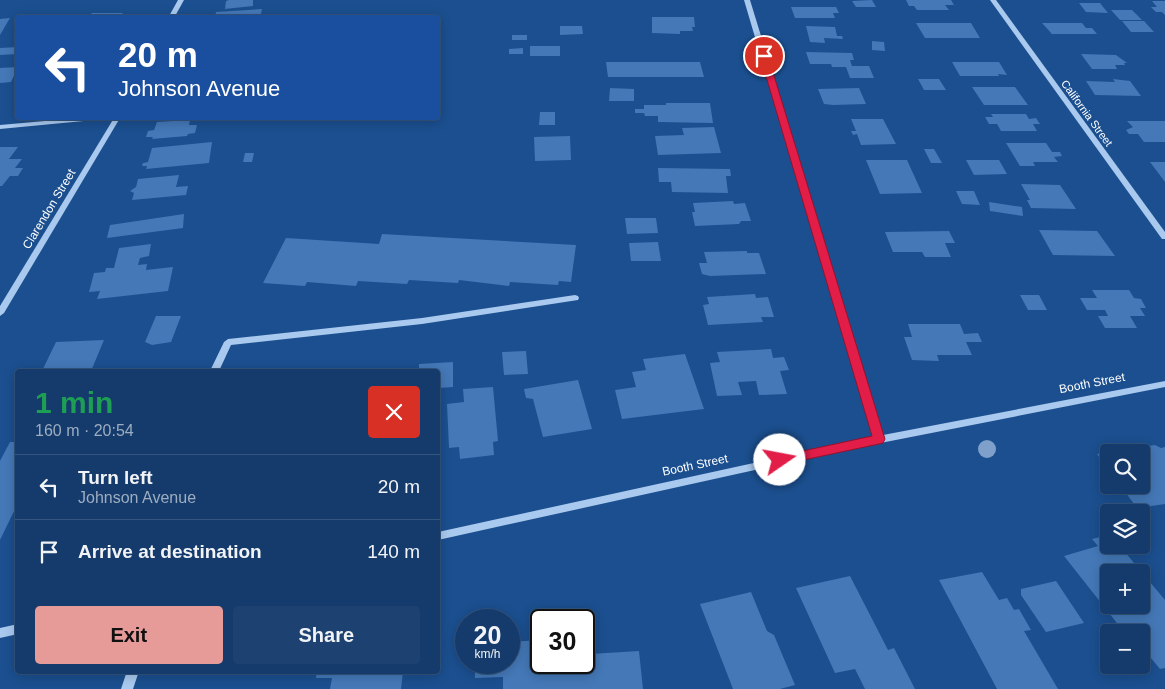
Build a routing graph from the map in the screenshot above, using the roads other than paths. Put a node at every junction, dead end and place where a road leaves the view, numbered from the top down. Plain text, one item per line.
1 (181, 0) edge
2 (747, 0) edge
3 (993, 0) edge
4 (173, 15) edge
5 (73, 120) edge
6 (116, 120) edge
7 (0, 127) edge
8 (1165, 237) edge
9 (575, 298) dead end
10 (0, 313) edge
11 (216, 369) edge
12 (1165, 384) edge
13 (879, 439) junction
14 (440, 536) edge
15 (15, 630) edge
16 (0, 633) edge
17 (132, 674) edge
18 (127, 689) edge

1 - 4 street
2 - 13 street
3 - 8 street, California Street
5 - 7 street
6 - 10 street, Clarendon Street
9 - 11 street
12 - 13 street, Booth Street
13 - 14 street, Booth Street
15 - 16 street
17 - 18 street

